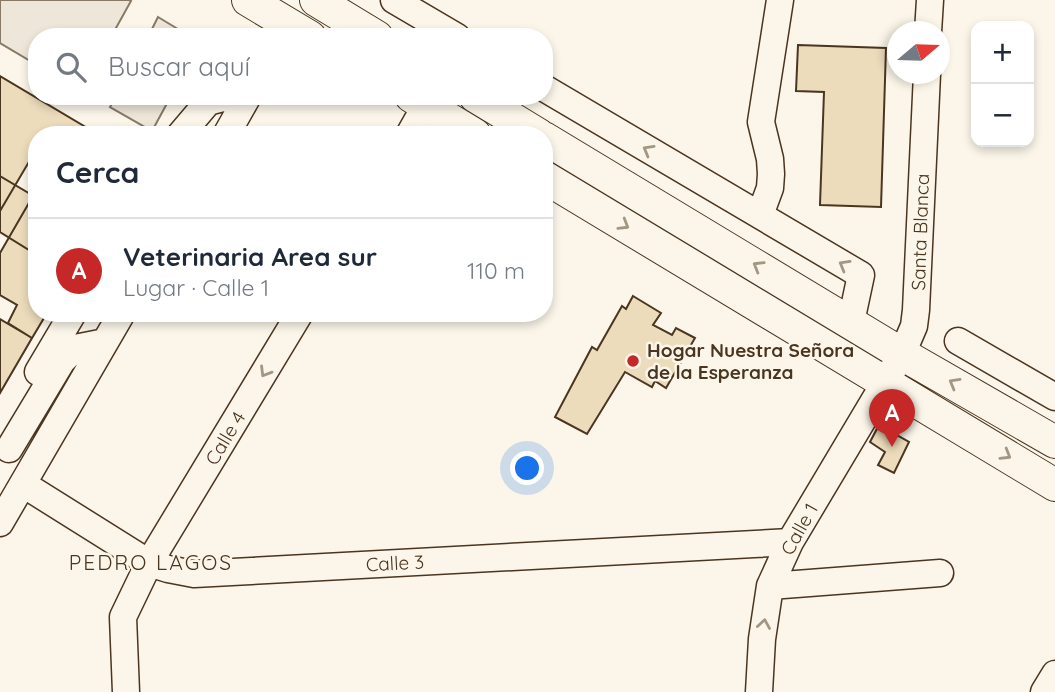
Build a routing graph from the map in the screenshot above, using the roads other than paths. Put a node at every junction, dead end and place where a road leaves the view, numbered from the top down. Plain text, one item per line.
1 (248, 0) edge
2 (316, 0) edge
3 (394, 0) edge
4 (780, 0) edge
5 (930, 0) edge
6 (929, 21) edge
7 (297, 25) edge
8 (362, 28) edge
9 (442, 28) edge
10 (927, 84) edge
11 (553, 93) edge
12 (205, 105) edge
13 (243, 105) edge
14 (417, 105) edge
15 (425, 105) edge
16 (490, 105) edge
17 (188, 126) edge
18 (231, 126) edge
19 (411, 126) edge
20 (460, 126) edge
21 (524, 126) edge
22 (553, 143) edge
23 (553, 182) edge
24 (760, 215) junction
25 (68, 322) edge
26 (117, 322) edge
27 (295, 322) edge
28 (851, 322) junction
29 (958, 341) dead end
30 (106, 342) junction
31 (902, 354) junction
32 (1028, 381) junction
33 (884, 382) junction
34 (1055, 397) edge
35 (996, 407) junction
36 (4, 441) edge
37 (1055, 442) edge
38 (23, 484) junction
39 (1055, 485) edge
40 (0, 523) edge
41 (790, 542) junction
42 (149, 563) junction
43 (940, 573) dead end
44 (770, 586) junction
45 (1055, 674) edge
46 (126, 692) edge
47 (759, 692) edge
48 (1044, 692) edge

1 - 7 main road
2 - 8 main road
3 - 9 street
4 - 24 street
5 - 6 street
10 - 31 street, Santa Blanca
24 -> 11 street
12 - 17 street
13 - 18 street
14 - 19 street
15 - 20 main road
16 - 21 main road
28 -> 22 main road
23 -> 33 main road
28 -> 24 street
25 - 36 street
26 - 30 street
27 -> 42 street, Calle 4
28 - 31 main road
29 - 32 street
30 - 36 street
30 - 38 street
31 - 33 street, Santa Blanca
35 -> 31 main road
32 - 34 street
32 - 35 street
33 -> 39 main road
33 - 41 street, Calle 1
35 - 37 main road
38 - 40 street
38 - 42 street, Calle 3
41 - 42 street, Calle 3
41 - 44 street, Calle 1
42 - 46 street, Calle 4
43 - 44 street
47 -> 44 street, Calle 1
45 - 48 street

